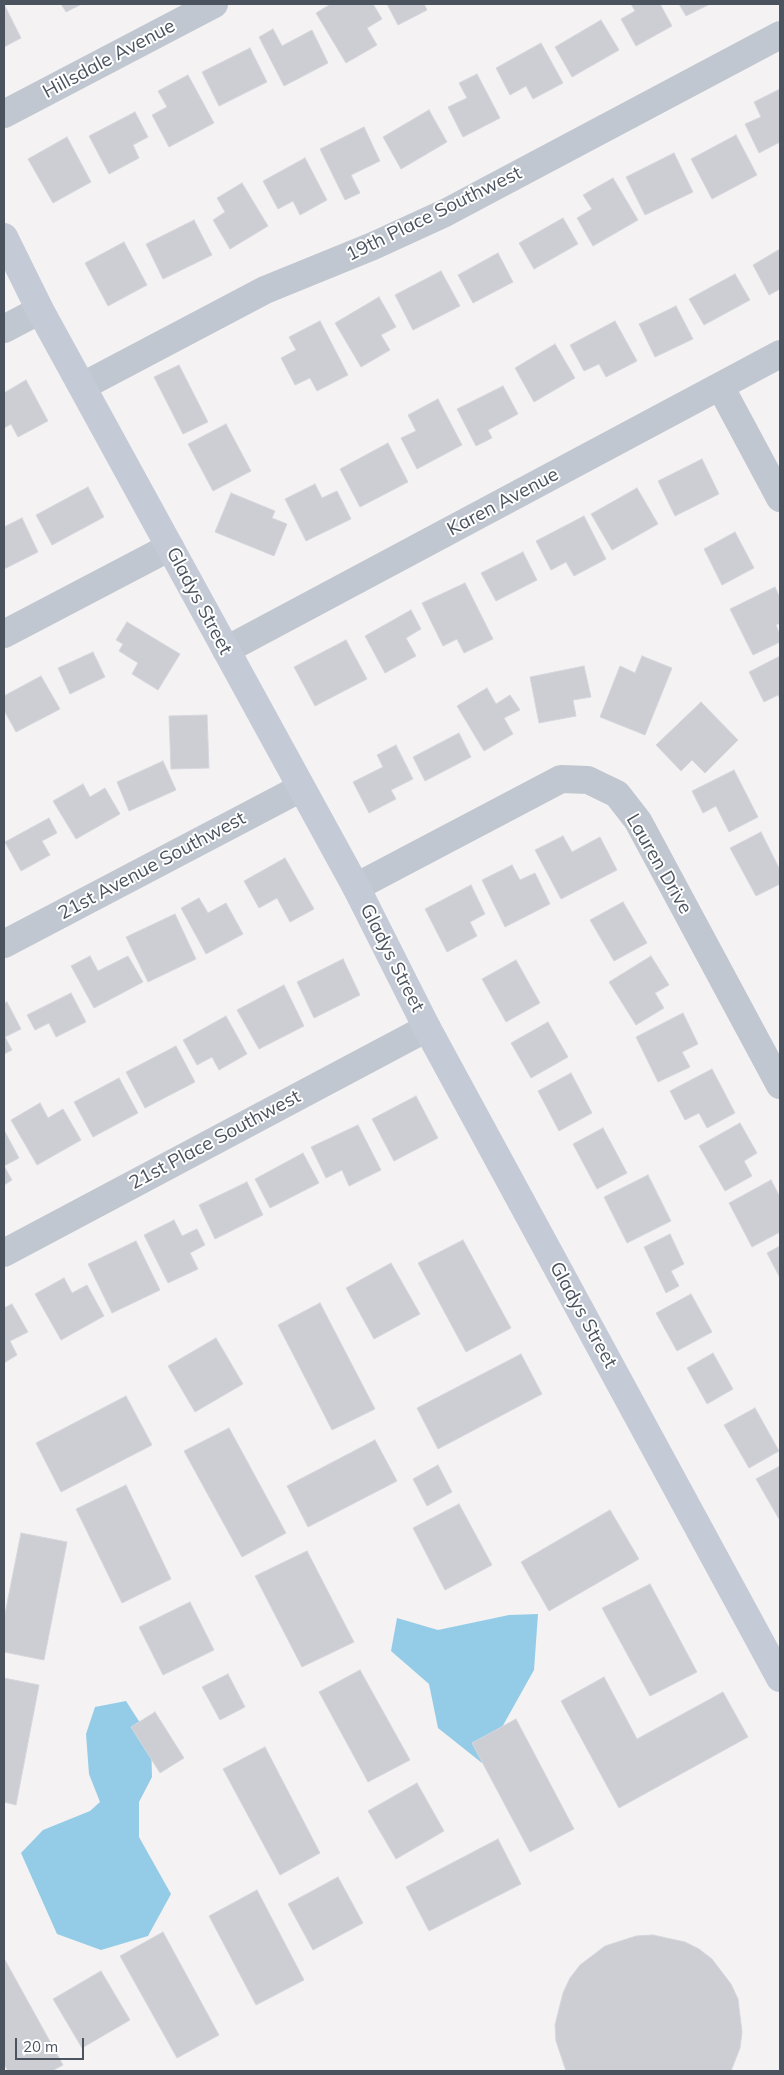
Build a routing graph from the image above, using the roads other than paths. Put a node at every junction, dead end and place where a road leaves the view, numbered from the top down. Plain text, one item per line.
1 (198, 8) edge
2 (780, 35) edge
3 (4, 114) edge
4 (4, 237) edge
5 (40, 310) junction
6 (4, 330) edge
7 (780, 354) edge
8 (83, 386) junction
9 (720, 386) junction
10 (780, 498) edge
11 (170, 546) junction
12 (4, 634) edge
13 (226, 650) junction
14 (300, 788) junction
15 (356, 887) junction
16 (4, 944) edge
17 (427, 1028) junction
18 (780, 1085) edge
19 (4, 1253) edge
20 (780, 1678) edge

1 - 3 street, Hillsdale Avenue
2 - 8 street, 19th Place Southwest
4 - 5 street, Gladys Street
5 - 6 street
5 - 8 street, Gladys Street
7 - 9 street, Karen Avenue
8 - 11 street, Gladys Street
9 - 10 street
9 - 13 street, Karen Avenue
11 - 12 street
11 - 13 street, Gladys Street
13 - 14 street, Gladys Street
14 - 15 street, Gladys Street
14 - 16 street, 21st Avenue Southwest
15 - 17 street, Gladys Street
15 - 18 street, Lauren Drive
17 - 19 street, 21st Place Southwest
17 - 20 street, Gladys Street

